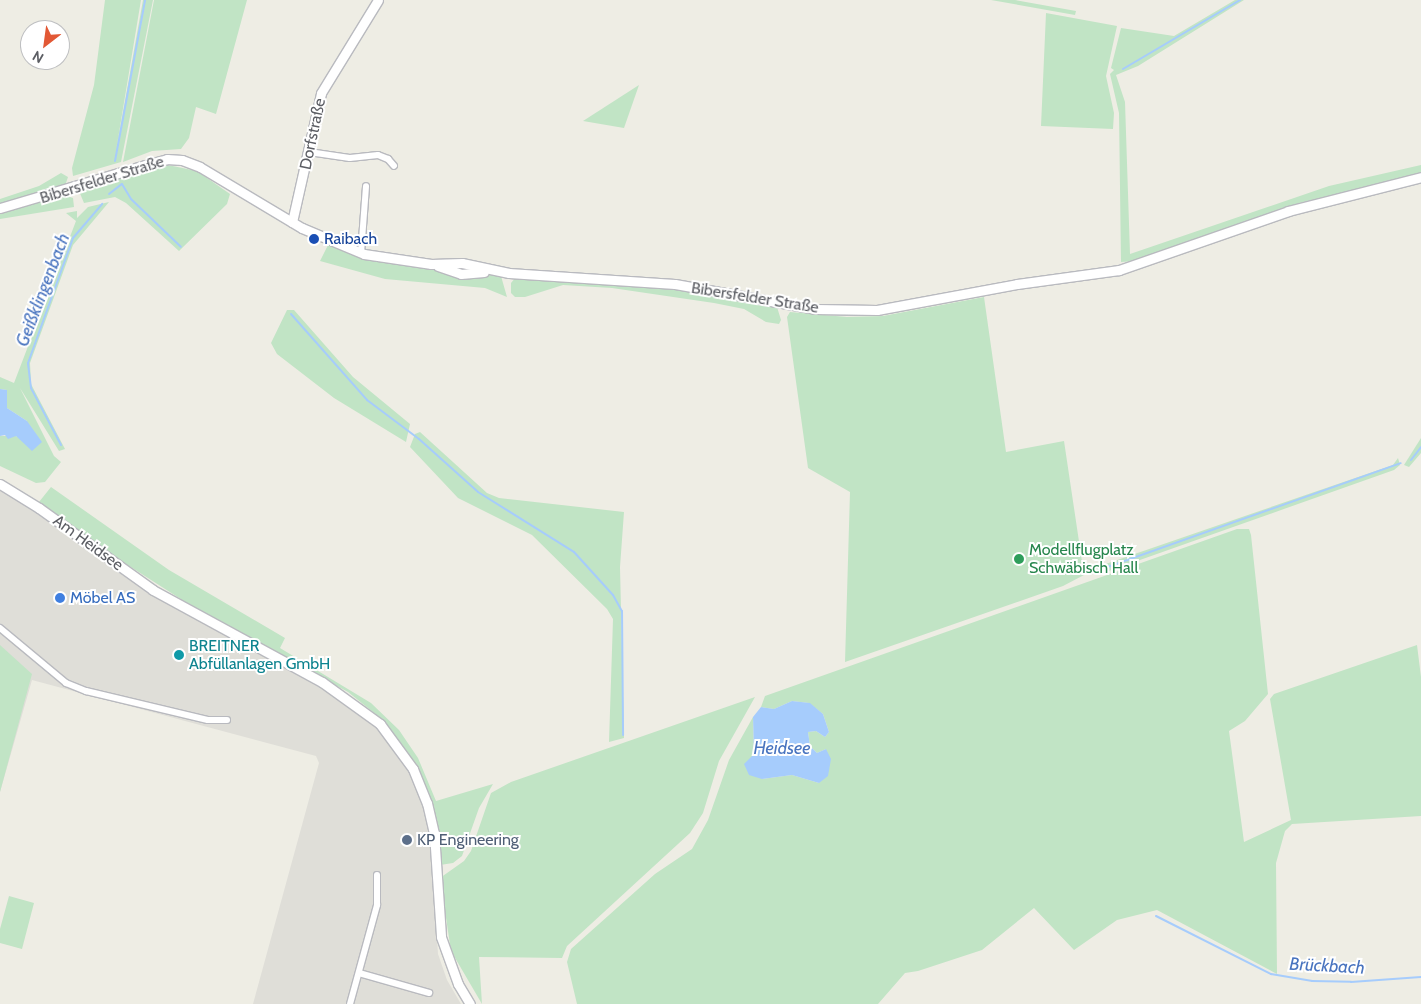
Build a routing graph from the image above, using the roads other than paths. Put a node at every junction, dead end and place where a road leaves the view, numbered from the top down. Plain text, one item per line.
1 (378, 0) edge
2 (308, 152) junction
3 (394, 166) dead end
4 (1421, 177) edge
5 (366, 186) dead end
6 (0, 208) edge
7 (292, 222) junction
8 (361, 253) junction
9 (0, 484) edge
10 (0, 628) edge
11 (227, 720) dead end
12 (377, 875) dead end
13 (358, 973) junction
14 (429, 993) dead end
15 (350, 1004) edge
16 (470, 1004) edge

1 - 2 street, Dorfstraße
2 - 3 street
2 - 7 street, Dorfstraße
4 - 8 street, Bibersfelder Straße
5 - 8 street
6 - 7 street, Bibersfelder Straße
7 - 8 street, Bibersfelder Straße
9 - 16 street, Am Heidsee
10 - 11 street
12 - 13 street
13 - 14 street
13 - 15 street

